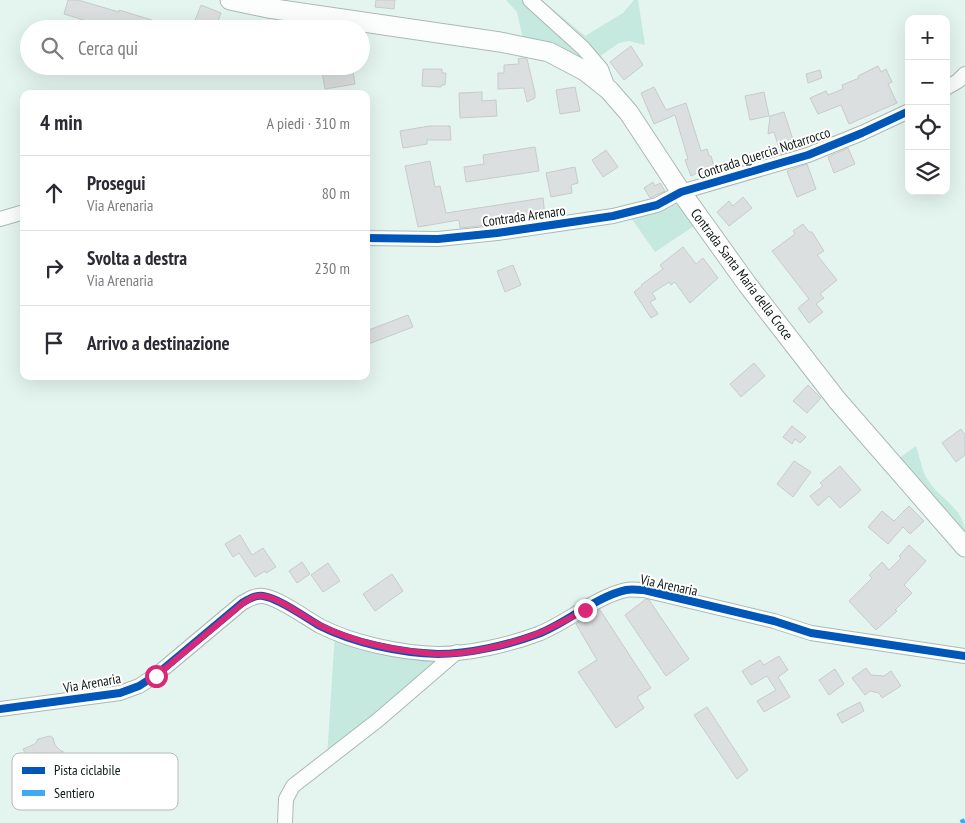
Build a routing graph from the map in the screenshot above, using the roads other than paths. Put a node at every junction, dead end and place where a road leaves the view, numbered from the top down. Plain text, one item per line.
1 (230, 0) edge
2 (530, 0) edge
3 (350, 20) edge
4 (370, 23) edge
5 (965, 74) edge
6 (950, 86) edge
7 (609, 90) junction
8 (905, 112) edge
9 (681, 192) junction
10 (20, 213) edge
11 (0, 218) edge
12 (370, 238) edge
13 (965, 547) edge
14 (456, 652) junction
15 (965, 656) edge
16 (0, 709) edge
17 (285, 823) edge

1 - 3 main road, Contrada Santa Maria della Croce
2 - 7 street
4 - 7 main road, Contrada Santa Maria della Croce
5 - 6 street
7 - 9 main road, Contrada Santa Maria della Croce
8 - 9 street, Contrada Quercia Notarrocco
9 - 12 street, Contrada Arenaro
9 - 13 main road, Contrada Santa Maria della Croce
10 - 11 street
14 - 15 street, Via Arenaria
14 - 16 street, Via Arenaria
14 - 17 street

